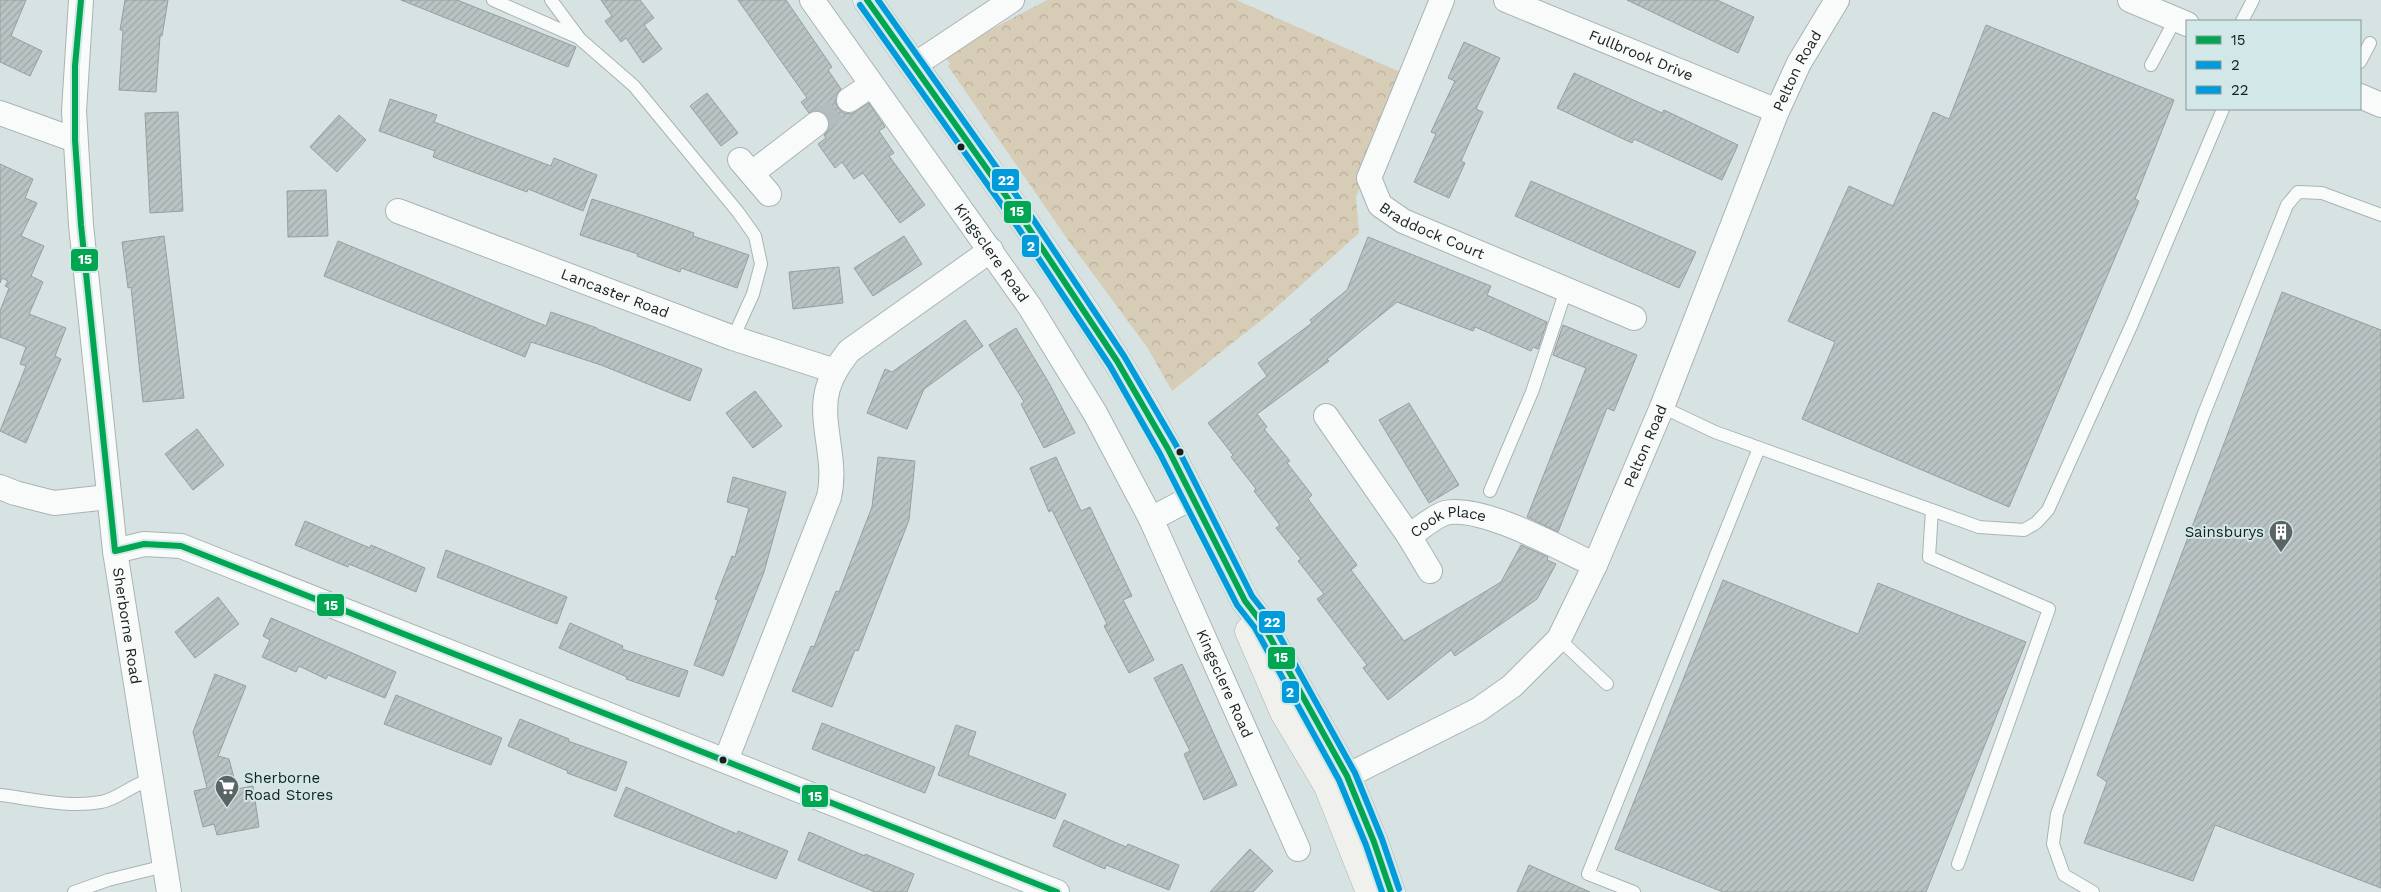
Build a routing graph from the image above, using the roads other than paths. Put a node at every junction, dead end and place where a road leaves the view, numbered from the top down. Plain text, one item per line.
1 (81, 0) edge
2 (494, 0) edge
3 (551, 0) edge
4 (812, 0) edge
5 (867, 0) edge
6 (1012, 0) edge
7 (1442, 0) edge
8 (1506, 0) edge
9 (1837, 0) edge
10 (2132, 0) edge
11 (2253, 0) edge
12 (2243, 20) edge
13 (2181, 22) edge
14 (580, 38) junction
15 (2370, 43) dead end
16 (2361, 60) edge
17 (2151, 65) dead end
18 (913, 66) junction
19 (871, 85) junction
20 (2361, 96) edge
21 (849, 100) tunnel mouth
22 (2381, 105) edge
23 (2223, 110) edge
24 (1777, 111) junction
25 (0, 113) edge
26 (816, 124) tunnel mouth
27 (75, 140) junction
28 (769, 194) dead end
29 (398, 211) dead end
30 (2381, 215) edge
31 (991, 250) junction
32 (1566, 290) junction
33 (1634, 318) dead end
34 (733, 338) junction
35 (834, 371) junction
36 (1662, 407) junction
37 (1326, 416) dead end
38 (1759, 448) junction
39 (0, 487) edge
40 (1490, 492) dead end
41 (108, 497) junction
42 (1193, 497) junction
43 (1932, 510) junction
44 (1151, 520) junction
45 (1410, 536) junction
46 (115, 551) junction
47 (1595, 565) junction
48 (1430, 571) dead end
49 (1559, 639) junction
50 (1607, 684) dead end
51 (726, 760) junction
52 (151, 780) junction
53 (1337, 781) junction
54 (0, 795) edge
55 (1298, 849) dead end
56 (1958, 864) dead end
57 (165, 866) junction
58 (74, 892) edge
59 (169, 892) edge
60 (1057, 892) edge
61 (1370, 892) edge
62 (1391, 892) edge
63 (1634, 892) edge
64 (2093, 892) edge

1 - 27 street, Sherborne Road
2 - 14 lane
3 - 14 lane
4 - 19 street, Kingsclere Road
5 - 18 street
6 - 18 street
7 - 32 street, Braddock Court
8 - 24 street, Fullbrook Drive
9 - 24 street, Pelton Road
10 - 13 street
11 - 12 lane
13 - 17 lane
14 - 34 lane
15 - 16 lane
18 - 42 street
19 - 21 street
19 - 31 street, Kingsclere Road
20 - 22 street
23 - 43 lane
24 - 36 street, Pelton Road
25 - 27 street
26 - 28 street
27 - 41 street, Sherborne Road
29 - 34 street, Lancaster Road
30 - 64 lane
31 - 35 street
31 - 44 street, Kingsclere Road
32 - 33 street, Braddock Court
32 - 40 lane
34 - 35 street, Lancaster Road
35 - 51 street
36 - 38 lane
36 - 47 street, Pelton Road
37 - 45 street, Cook Place
38 - 43 lane
38 - 63 lane
39 - 41 street
41 - 46 street, Sherborne Road
42 - 44 street
42 - 53 street
43 - 56 lane
44 - 55 street, Kingsclere Road
45 - 47 street, Cook Place
45 - 48 street
46 - 51 street
46 - 52 street, Sherborne Road
47 - 49 street, Pelton Road
49 - 50 lane
49 - 53 street, Pelton Road
51 - 60 street
52 - 54 lane
52 - 57 street, Sherborne Road
53 - 61 street
53 - 62 street
57 - 58 lane
57 - 59 street, Sherborne Road

